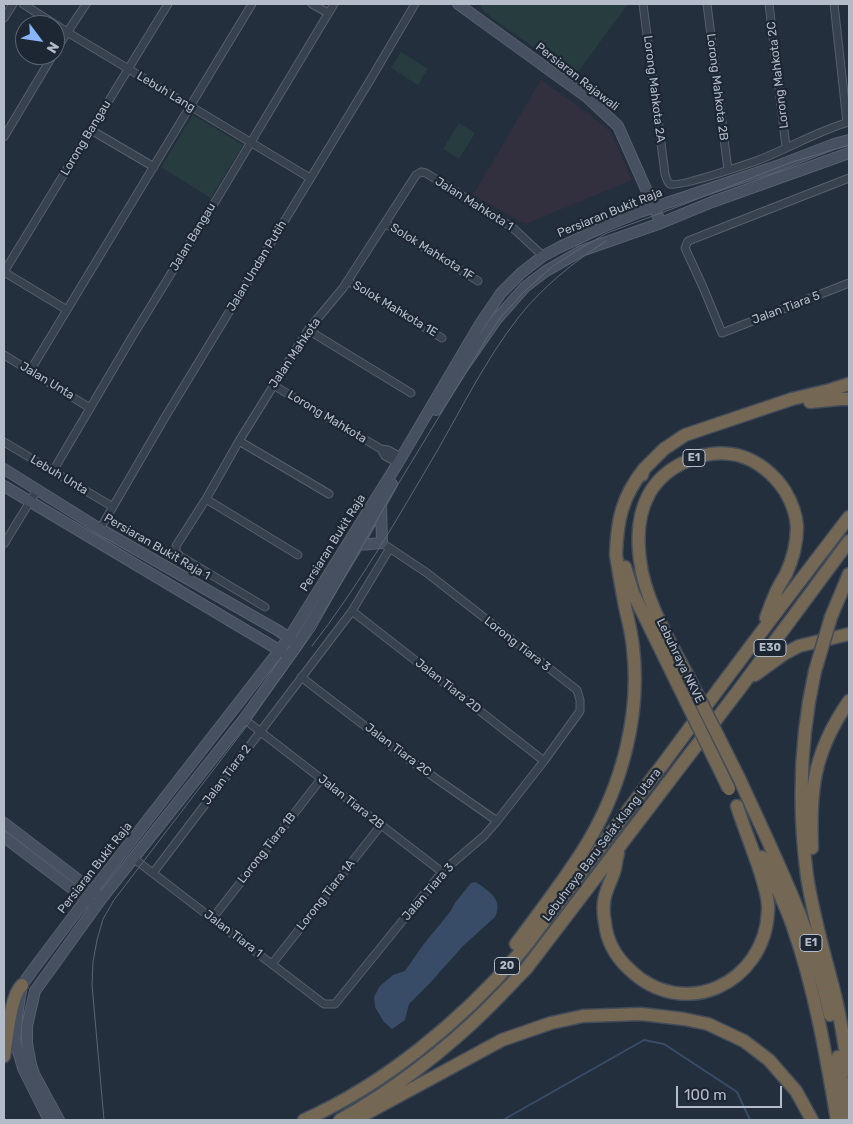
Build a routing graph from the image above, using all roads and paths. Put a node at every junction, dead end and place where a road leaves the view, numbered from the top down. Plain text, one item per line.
1 (23, 4) edge
2 (86, 4) edge
3 (168, 4) edge
4 (252, 4) edge
5 (312, 4) edge
6 (334, 4) edge
7 (415, 4) edge
8 (459, 4) edge
9 (643, 4) edge
10 (707, 4) edge
11 (769, 4) edge
12 (834, 4) edge
13 (9, 5) edge
14 (328, 14) junction
15 (4, 18) edge
16 (67, 32) junction
17 (65, 35) edge
18 (47, 65) edge
19 (128, 69) junction
20 (190, 106) junction
21 (848, 122) edge
22 (91, 130) junction
23 (4, 137) edge
24 (849, 140) edge
25 (251, 142) junction
26 (786, 147) junction
27 (849, 153) edge
28 (154, 167) junction
29 (728, 170) junction
30 (426, 174) joint
31 (310, 178) junction
32 (849, 178) edge
33 (654, 207) junction
34 (661, 223) junction
35 (386, 224) junction
36 (543, 256) junction
37 (4, 272) edge
38 (348, 281) junction
39 (478, 281) dead end
40 (849, 283) edge
41 (67, 310) junction
42 (308, 330) junction
43 (442, 338) dead end
44 (4, 355) edge
45 (30, 371) junction
46 (849, 384) edge
47 (273, 385) junction
48 (412, 393) dead end
49 (849, 399) edge
50 (768, 407) junction
51 (90, 408) junction
52 (239, 441) junction
53 (4, 442) edge
54 (399, 460) junction
55 (644, 469) junction
56 (4, 470) edge
57 (53, 471) junction
58 (4, 486) edge
59 (37, 490) junction
60 (329, 494) dead end
61 (206, 498) junction
62 (30, 502) junction
63 (381, 503) junction
64 (113, 507) junction
65 (849, 517) edge
66 (100, 529) junction
67 (849, 541) edge
68 (4, 544) edge
69 (358, 545) junction
70 (386, 546) junction
71 (298, 555) dead end
72 (849, 574) edge
73 (265, 607) dead end
74 (352, 611) junction
75 (760, 632) junction
76 (849, 634) edge
77 (288, 638) junction
78 (298, 644) junction
79 (280, 649) junction
80 (289, 656) junction
81 (301, 677) junction
82 (684, 682) junction
83 (741, 687) junction
84 (849, 701) edge
85 (244, 719) junction
86 (260, 732) junction
87 (544, 761) junction
88 (663, 763) joint
89 (321, 779) junction
90 (737, 806) junction
91 (4, 822) edge
92 (497, 822) junction
93 (381, 825) junction
94 (4, 837) edge
95 (618, 848) junction
96 (133, 858) junction
97 (442, 872) junction
98 (153, 873) junction
99 (92, 890) junction
100 (86, 899) junction
101 (99, 902) junction
102 (212, 919) junction
103 (272, 964) junction
104 (828, 966) junction
105 (22, 985) junction
106 (478, 997) junction
107 (335, 1004) joint
108 (4, 1056) edge
109 (849, 1070) edge
110 (849, 1119) edge
111 (49, 1120) edge
112 (60, 1120) edge
113 (304, 1120) edge
114 (340, 1120) edge
115 (356, 1120) edge
116 (812, 1120) edge
117 (837, 1120) edge

1 - 16 street, Lebuh Lang
2 - 16 street
3 - 19 street, Lorong Bangau
4 - 20 street
5 - 14 street
6 - 14 street, Jalan Bangau
7 - 31 street, Jalan Undan Putih
8 - 33 main road, Persiaran Rajawali
9 - 29 street, Lorong Mahkota 2A
10 - 29 street, Lorong Mahkota 2B
11 - 26 street, Lorong Mahkota 2C
12 - 21 street
13 - 15 street
14 - 25 street, Jalan Bangau
16 - 17 street
16 - 19 street, Lebuh Lang
18 - 23 street
19 - 20 street, Lebuh Lang
19 - 22 street, Lorong Bangau
20 - 25 street, Lebuh Lang
20 - 28 street
21 - 26 street
22 - 28 street
22 - 37 street, Lorong Bangau
24 - 33 main road, Persiaran Bukit Raja
25 - 31 street, Lebuh Lang
25 - 51 street, Jalan Bangau
26 - 29 street
27 - 34 main road, Persiaran Bukit Raja
28 - 41 street
30 - 35 street, Jalan Mahkota
30 - 36 street, Jalan Mahkota 1
31 - 64 street, Jalan Undan Putih
32 - 40 street, Jalan Tiara 5
33 - 34 main road, Persiaran Rajawali
33 - 36 main road, Persiaran Bukit Raja
34 - 63 main road, Persiaran Bukit Raja
35 - 38 street, Jalan Mahkota
35 - 39 street, Solok Mahkota 1F
36 - 54 main road, Persiaran Bukit Raja
37 - 41 street
38 - 42 street, Jalan Mahkota
38 - 43 street, Solok Mahkota 1E
41 - 45 street
42 - 47 street, Jalan Mahkota
42 - 48 street
44 - 45 street, Jalan Unta
45 - 51 street, Jalan Unta
46 - 50 highway
47 - 52 street, Jalan Mahkota
47 - 54 street, Lorong Mahkota
49 - 50 highway
50 - 55 highway
51 - 57 street, Jalan Bangau
52 - 60 street
52 - 61 street, Jalan Mahkota
53 - 57 street, Lebuh Unta
54 - 77 main road, Persiaran Bukit Raja
55 - 82 highway
55 - 106 highway
56 - 59 main road, Persiaran Bukit Raja 1
57 - 64 street, Lebuh Unta
58 - 62 main road, Persiaran Bukit Raja 1
59 - 62 street
59 - 66 main road, Persiaran Bukit Raja 1
61 - 71 street
61 - 73 street, Jalan Mahkota
62 - 68 street
62 - 79 main road, Persiaran Bukit Raja 1
63 - 69 main road, Persiaran Bukit Raja
63 - 70 main road
64 - 66 street, Jalan Undan Putih
65 - 75 highway, Lebuhraya Baru Selat Klang Utara / E30
66 - 77 main road, Persiaran Bukit Raja 1
67 - 83 highway, Lebuhraya Baru Selat Klang Utara / E30
69 - 70 main road
69 - 78 main road, Persiaran Bukit Raja
70 - 74 street, Jalan Tiara 2
70 - 87 street, Lorong Tiara 3
72 - 104 highway, bridge
74 - 81 street, Jalan Tiara 2
74 - 87 street, Jalan Tiara 2D
75 - 82 highway, Lebuhraya NKVE / E1
75 - 88 highway, Lebuhraya Baru Selat Klang Utara / E30
76 - 83 highway
77 - 78 main road, Persiaran Bukit Raja 1
77 - 79 main road, Persiaran Bukit Raja
78 - 80 main road, Persiaran Bukit Raja
79 - 80 main road, Persiaran Bukit Raja 1
79 - 99 main road, Persiaran Bukit Raja
80 - 85 main road, Persiaran Bukit Raja
81 - 86 street, Jalan Tiara 2
81 - 92 street, Jalan Tiara 2C
82 - 90 highway, bridge
82 - 110 highway, Lebuhraya NKVE / E1, bridge
83 - 95 highway, Lebuhraya Baru Selat Klang Utara / E30
84 - 104 highway
85 - 86 street, Jalan Tiara 2B
85 - 96 main road, Persiaran Bukit Raja
86 - 89 street, Jalan Tiara 2B
86 - 98 street, Jalan Tiara 2
87 - 92 street, Jalan Tiara 3
88 - 106 highway, Lebuhraya Baru Selat Klang Utara / 20
89 - 93 street, Jalan Tiara 2B
89 - 102 street, Lorong Tiara 1B
90 - 95 highway
90 - 117 highway
91 - 99 main road
92 - 97 street, Jalan Tiara 3
93 - 97 street, Jalan Tiara 2B
93 - 103 street, Lorong Tiara 1A
94 - 100 main road
95 - 114 highway, Lebuhraya Baru Selat Klang Utara / 20
96 - 98 street, Jalan Tiara 1
96 - 101 main road, Persiaran Bukit Raja
97 - 107 street, Jalan Tiara 3
98 - 102 street, Jalan Tiara 1
99 - 100 main road, Persiaran Bukit Raja
99 - 101 main road
100 - 101 main road
100 - 105 main road, Persiaran Bukit Raja
101 - 112 main road, Persiaran Bukit Raja
102 - 103 street, Jalan Tiara 1
103 - 107 street, Jalan Tiara 1
104 - 109 highway
105 - 108 highway
105 - 111 main road, Persiaran Bukit Raja
106 - 113 highway, Lebuhraya Baru Selat Klang Utara / 20
115 - 116 highway

